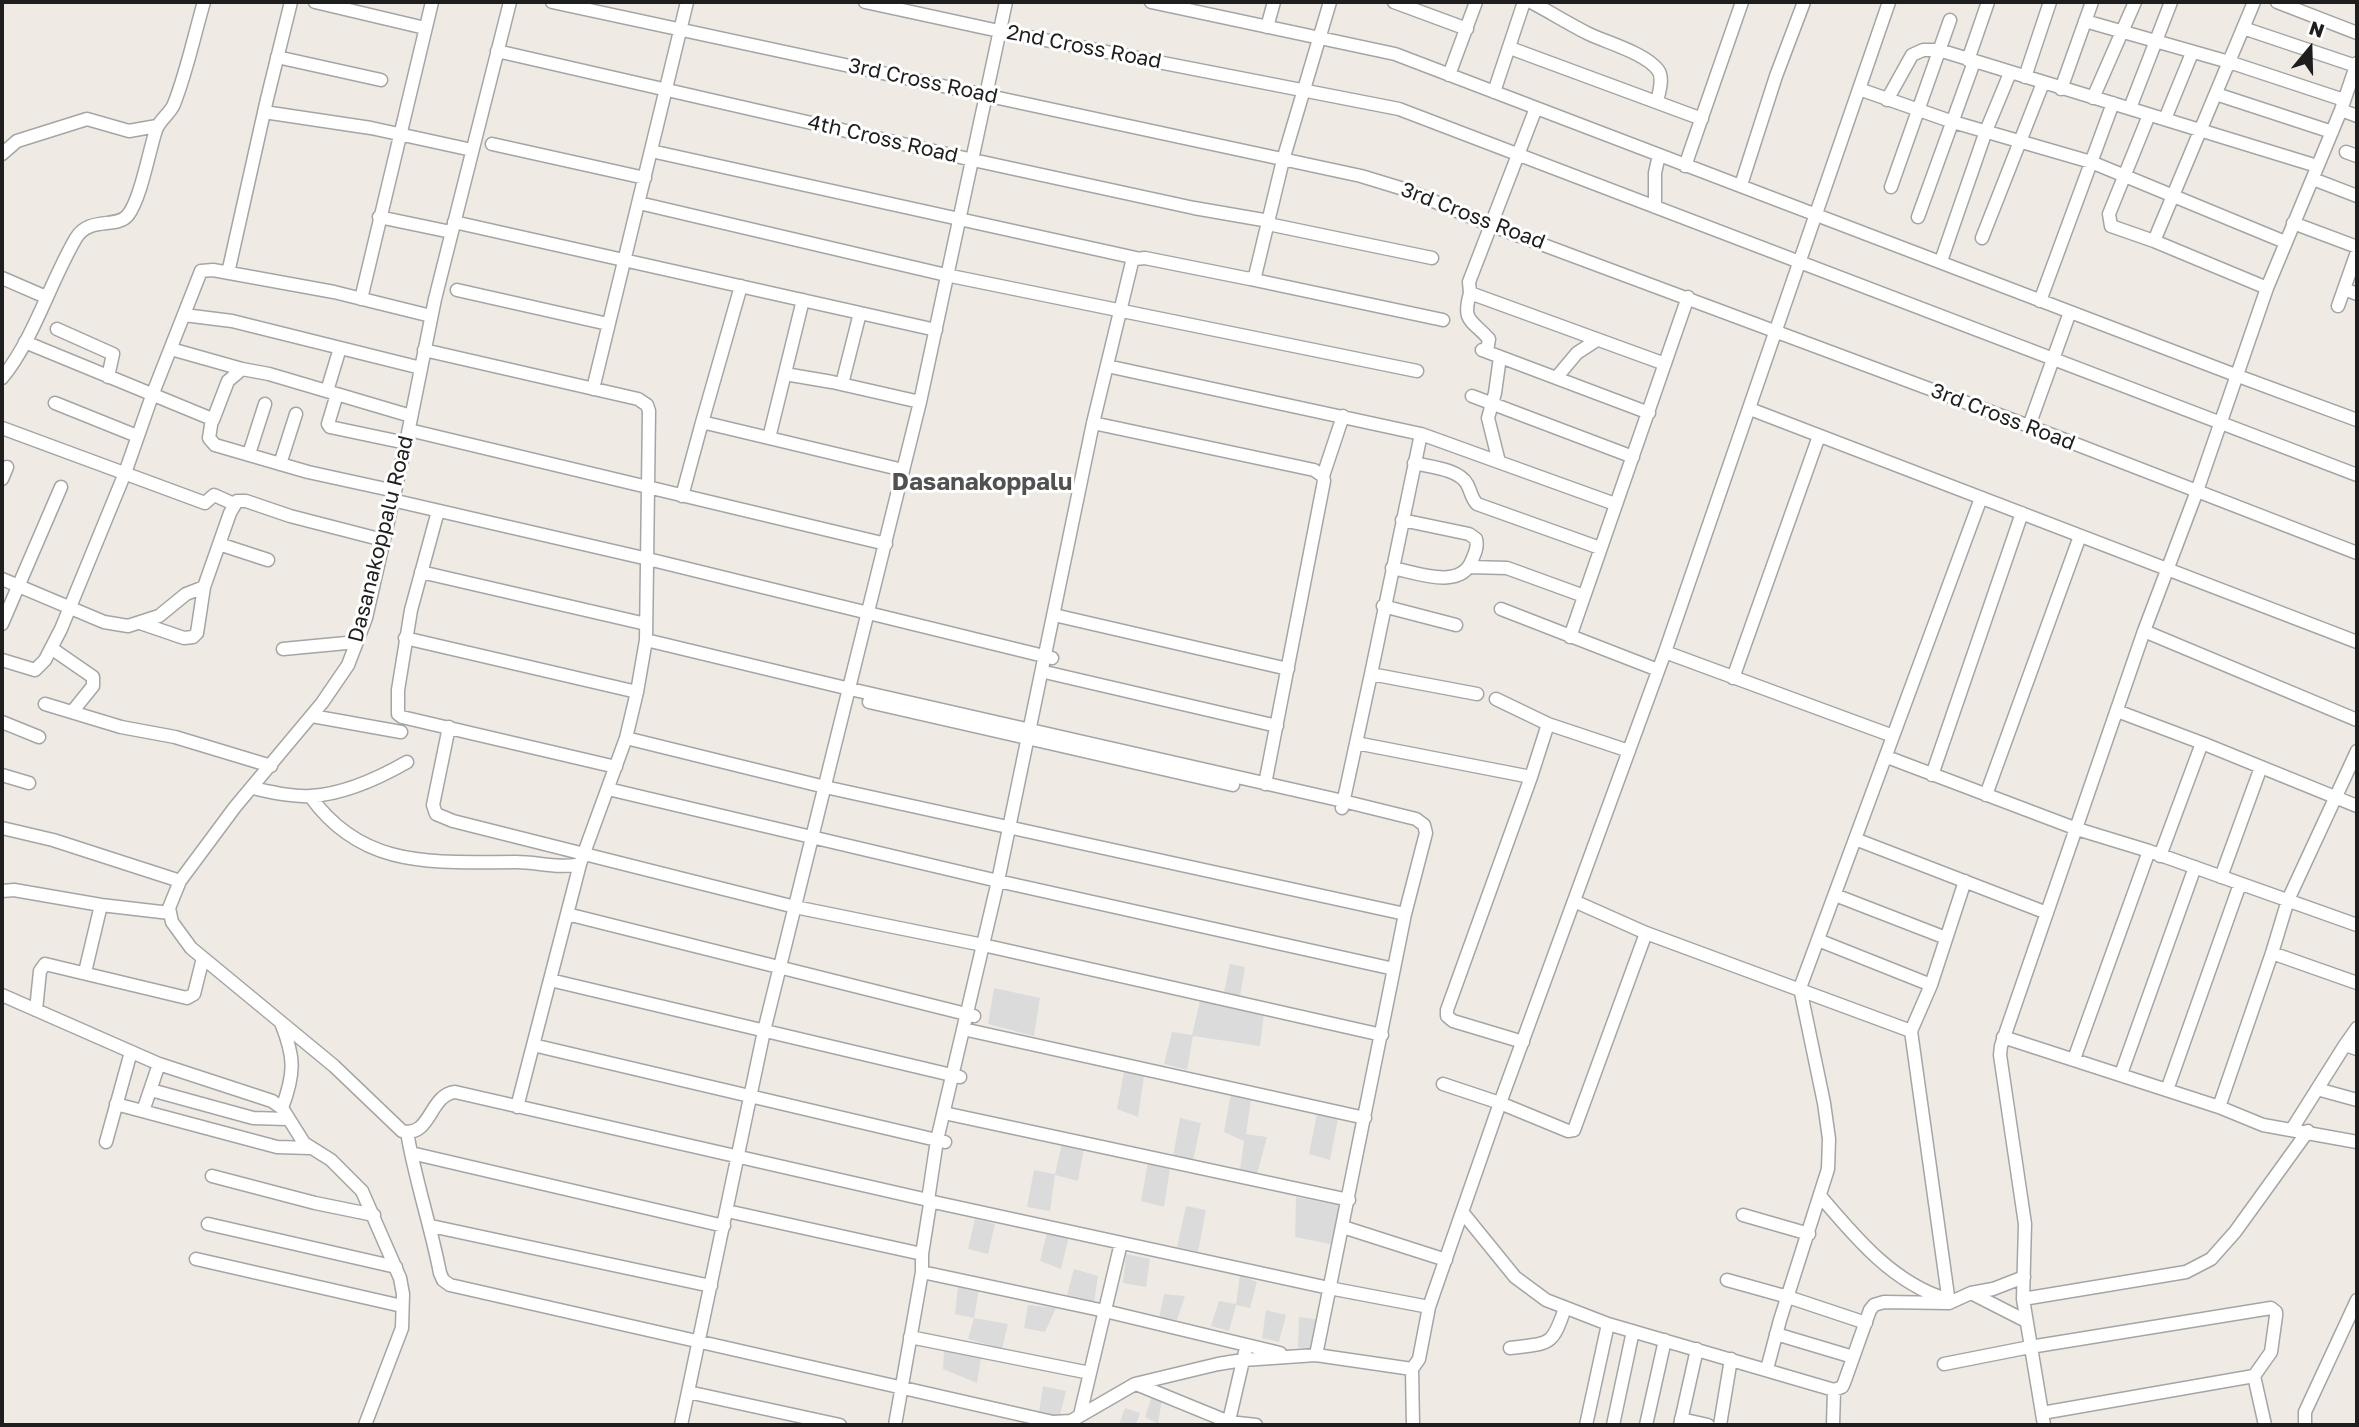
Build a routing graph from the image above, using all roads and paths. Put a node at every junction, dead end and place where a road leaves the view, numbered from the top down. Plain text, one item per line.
1 (204, 2) edge
2 (291, 2) edge
3 (315, 2) edge
4 (432, 2) edge
5 (510, 2) edge
6 (552, 2) edge
7 (687, 2) edge
8 (865, 2) edge
9 (1006, 2) edge
10 (1151, 2) edge
11 (1274, 2) edge
12 (1330, 2) edge
13 (1394, 2) edge
14 (1476, 2) edge
15 (1524, 2) edge
16 (1531, 2) edge
17 (1742, 2) edge
18 (1804, 2) edge
19 (1889, 2) edge
20 (1988, 2) edge
21 (2050, 2) edge
22 (2092, 2) edge
23 (2134, 2) edge
24 (2171, 2) edge
25 (2254, 2) edge
26 (2277, 2) edge
27 (1183, 5) edge
28 (1950, 20) dead end
29 (2085, 21) junction
30 (1267, 27) junction
31 (425, 28) junction
32 (2244, 28) junction
33 (681, 29) junction
34 (1467, 29) junction
35 (999, 31) junction
36 (2122, 32) junction
37 (2357, 33) edge
38 (1318, 38) junction
39 (2156, 41) junction
40 (1510, 48) junction
41 (1939, 50) junction
42 (497, 51) junction
43 (2192, 53) junction
44 (277, 58) junction
45 (1971, 61) junction
46 (2229, 62) junction
47 (2356, 64) edge
48 (2010, 73) junction
49 (1449, 75) junction
50 (2025, 78) junction
51 (381, 80) dead end
52 (2043, 83) junction
53 (1859, 89) junction
54 (2061, 89) junction
55 (1303, 90) junction
56 (666, 91) junction
57 (1494, 92) junction
58 (987, 94) junction
59 (2216, 94) junction
60 (2094, 98) junction
61 (1887, 100) junction
62 (1657, 102) junction
63 (2113, 103) junction
64 (2342, 105) junction
65 (1536, 108) junction
66 (2130, 108) junction
67 (1918, 111) junction
68 (264, 112) junction
69 (2149, 115) junction
70 (2357, 116) edge
71 (1702, 119) junction
72 (2165, 119) junction
73 (1952, 122) junction
74 (157, 126) junction
75 (2201, 129) junction
76 (1986, 131) junction
77 (2332, 132) junction
78 (399, 134) junction
79 (2020, 142) junction
80 (492, 144) dead end
81 (472, 150) junction
82 (651, 152) junction
83 (2, 154) edge
84 (1516, 155) junction
85 (1659, 155) junction
86 (973, 160) junction
87 (1283, 160) junction
88 (2091, 162) junction
89 (1685, 166) junction
90 (2315, 173) junction
91 (2125, 176) junction
92 (645, 178) junction
93 (1741, 185) junction
94 (1891, 187) dead end
95 (2357, 196) edge
96 (2172, 198) junction
97 (639, 203) junction
98 (1655, 207) junction
99 (1816, 214) junction
100 (1918, 216) dead end
101 (379, 217) junction
102 (961, 219) junction
103 (1269, 223) junction
104 (2293, 223) junction
105 (1490, 225) junction
106 (452, 227) junction
107 (1982, 238) dead end
108 (2154, 241) junction
109 (2285, 242) junction
110 (2357, 247) edge
111 (2357, 252) edge
112 (1432, 258) dead end
113 (624, 259) junction
114 (1136, 259) junction
115 (1941, 261) junction
116 (1801, 262) junction
117 (228, 273) junction
118 (946, 275) junction
119 (2, 278) edge
120 (1250, 279) junction
121 (741, 286) junction
122 (2267, 288) junction
123 (2344, 289) junction
124 (457, 290) dead end
125 (1470, 293) junction
126 (2357, 294) edge
127 (46, 297) junction
128 (1688, 297) junction
129 (360, 299) junction
130 (803, 300) junction
131 (2040, 301) junction
132 (2338, 306) dead end
133 (2070, 312) junction
134 (860, 313) junction
135 (1124, 313) junction
136 (184, 315) junction
137 (431, 316) junction
138 (1443, 320) dead end
139 (608, 324) junction
140 (57, 329) dead end
141 (936, 330) junction
142 (1776, 331) junction
143 (1597, 340) junction
144 (25, 342) junction
145 (340, 348) junction
146 (171, 349) junction
147 (425, 350) junction
148 (1500, 356) junction
149 (2053, 360) junction
150 (1665, 363) junction
151 (1111, 367) junction
152 (421, 368) junction
153 (242, 369) junction
154 (1417, 371) dead end
155 (785, 374) junction
156 (2238, 376) junction
157 (108, 377) junction
158 (2, 378) edge
159 (1556, 378) junction
160 (842, 384) junction
161 (593, 388) junction
162 (332, 392) junction
163 (153, 393) junction
164 (1472, 396) dead end
165 (920, 402) junction
166 (1492, 402) junction
167 (55, 403) dead end
168 (265, 404) dead end
169 (1750, 409) junction
170 (1649, 413) junction
171 (296, 414) dead end
172 (411, 416) junction
173 (1343, 416) junction
174 (213, 420) junction
175 (2357, 420) edge
176 (2221, 423) junction
177 (1097, 424) junction
178 (701, 426) junction
179 (2029, 426) junction
180 (2, 428) edge
181 (1420, 434) junction
182 (138, 436) junction
183 (1819, 436) junction
184 (407, 437) junction
185 (769, 438) junction
186 (249, 454) junction
187 (1633, 457) junction
188 (1499, 462) junction
189 (1414, 463) junction
190 (280, 464) junction
191 (903, 470) junction
192 (125, 473) junction
193 (2357, 475) edge
194 (1323, 476) junction
195 (61, 487) dead end
196 (648, 489) junction
197 (2197, 491) junction
198 (393, 496) junction
199 (682, 496) junction
200 (1981, 498) junction
201 (234, 504) junction
202 (1615, 504) junction
203 (438, 511) junction
204 (2022, 513) junction
205 (1402, 520) junction
206 (2080, 536) junction
207 (383, 540) junction
208 (219, 544) junction
209 (886, 544) junction
210 (1600, 548) junction
211 (2357, 553) edge
212 (648, 559) junction
213 (268, 560) dead end
214 (1470, 567) junction
215 (1392, 568) junction
216 (2168, 570) junction
217 (421, 572) junction
218 (2, 579) edge
219 (18, 586) junction
220 (204, 587) junction
221 (1584, 596) junction
222 (1383, 606) junction
223 (69, 608) junction
224 (1501, 609) dead end
225 (867, 612) junction
226 (1058, 616) junction
227 (3, 620) edge
228 (140, 622) junction
229 (646, 624) junction
230 (1456, 625) dead end
231 (2144, 631) junction
232 (1570, 637) junction
233 (405, 638) junction
234 (357, 642) junction
235 (2357, 642) edge
236 (646, 644) junction
237 (51, 648) junction
238 (283, 649) dead end
239 (1665, 652) junction
240 (1049, 657) junction
241 (2, 660) edge
242 (1288, 668) junction
243 (1658, 670) junction
244 (1049, 673) junction
245 (1371, 674) junction
246 (1732, 678) junction
247 (637, 692) junction
248 (849, 693) junction
249 (1477, 694) dead end
250 (1496, 699) dead end
251 (45, 704) dead end
252 (2117, 711) junction
253 (72, 712) junction
254 (312, 716) junction
255 (2357, 720) edge
256 (2, 722) edge
257 (1548, 724) junction
258 (1277, 726) junction
259 (449, 727) junction
260 (401, 732) dead end
261 (1033, 736) junction
262 (1893, 736) junction
263 (40, 737) dead end
264 (626, 738) junction
265 (1356, 743) junction
266 (2202, 743) junction
267 (1629, 751) junction
268 (2357, 751) edge
269 (1887, 757) junction
270 (407, 762) dead end
271 (271, 766) junction
272 (616, 767) junction
273 (2261, 767) junction
274 (2, 775) edge
275 (1932, 775) junction
276 (1531, 777) junction
277 (29, 783) dead end
278 (1265, 784) junction
279 (825, 787) junction
280 (252, 788) junction
281 (608, 789) junction
282 (1986, 795) junction
283 (310, 796) junction
284 (2336, 797) junction
285 (1342, 805) junction
286 (2357, 806) edge
287 (2, 828) edge
288 (1013, 828) junction
289 (2077, 829) junction
290 (813, 838) junction
291 (1856, 839) junction
292 (2154, 853) junction
293 (582, 859) junction
294 (2195, 867) junction
295 (2221, 877) junction
296 (180, 881) junction
297 (1965, 881) junction
298 (1001, 882) junction
299 (2240, 884) junction
300 (2, 891) edge
301 (1835, 895) junction
302 (2288, 900) junction
303 (1574, 901) junction
304 (101, 905) junction
305 (794, 907) junction
306 (170, 913) junction
307 (2047, 913) junction
308 (567, 914) junction
309 (1405, 914) junction
310 (2356, 921) edge
311 (1646, 933) junction
312 (1946, 938) junction
313 (1818, 940) junction
314 (987, 946) junction
315 (2272, 953) junction
316 (203, 958) junction
317 (779, 967) junction
318 (1394, 969) junction
319 (85, 972) junction
320 (550, 979) junction
321 (2357, 984) edge
322 (1931, 985) junction
323 (1800, 988) junction
324 (2, 995) edge
325 (36, 1010) junction
326 (970, 1015) junction
327 (280, 1020) junction
328 (2357, 1028) edge
329 (967, 1030) junction
330 (764, 1031) junction
331 (1911, 1031) junction
332 (1382, 1035) junction
333 (2003, 1037) junction
334 (1523, 1042) junction
335 (533, 1045) junction
336 (2351, 1047) edge
337 (131, 1052) junction
338 (2074, 1059) junction
339 (159, 1064) junction
340 (2122, 1074) junction
341 (956, 1076) junction
342 (1443, 1084) dead end
343 (2317, 1089) junction
344 (150, 1090) junction
345 (2167, 1090) junction
346 (751, 1097) junction
347 (2357, 1100) edge
348 (1500, 1103) junction
349 (116, 1104) junction
350 (517, 1107) junction
351 (2219, 1107) junction
352 (143, 1111) junction
353 (285, 1113) junction
354 (948, 1114) junction
355 (1365, 1118) junction
356 (2292, 1129) junction
357 (2308, 1131) junction
358 (407, 1132) junction
359 (941, 1141) junction
360 (106, 1142) dead end
361 (2357, 1142) edge
362 (310, 1148) junction
363 (411, 1153) junction
364 (737, 1157) junction
365 (212, 1177) dead end
366 (929, 1197) junction
367 (1821, 1197) junction
368 (1349, 1200) junction
369 (727, 1211) junction
370 (1463, 1213) junction
371 (374, 1215) junction
372 (1743, 1215) dead end
373 (208, 1224) dead end
374 (431, 1226) junction
375 (724, 1226) junction
376 (1343, 1227) junction
377 (1809, 1234) junction
378 (1121, 1243) junction
379 (922, 1254) junction
380 (196, 1259) dead end
381 (1446, 1260) junction
382 (396, 1267) junction
383 (922, 1272) junction
384 (2024, 1277) junction
385 (1727, 1280) dead end
386 (710, 1286) junction
387 (1329, 1288) junction
388 (1971, 1293) junction
389 (1788, 1297) junction
390 (2022, 1299) junction
391 (2357, 1300) edge
392 (1949, 1301) junction
393 (402, 1306) junction
394 (1429, 1307) junction
395 (1566, 1308) junction
396 (1105, 1311) junction
397 (2026, 1321) junction
398 (1866, 1323) junction
399 (1608, 1324) junction
400 (1633, 1331) junction
401 (1776, 1335) junction
402 (911, 1337) junction
403 (1665, 1340) junction
404 (698, 1343) junction
405 (1246, 1345) junction
406 (2030, 1347) junction
407 (1510, 1348) dead end
408 (1697, 1349) junction
409 (1316, 1355) junction
410 (1292, 1357) junction
411 (1853, 1357) junction
412 (1731, 1359) junction
413 (1243, 1360) junction
414 (1944, 1364) dead end
415 (1412, 1369) junction
416 (1767, 1369) junction
417 (1090, 1373) junction
418 (2254, 1376) junction
419 (1135, 1384) junction
420 (902, 1387) junction
421 (1834, 1390) junction
422 (688, 1392) junction
423 (1080, 1415) junction
424 (2043, 1419) edge
425 (1680, 1422) edge
426 (1065, 1424) edge
427 (1228, 1424) edge
428 (365, 1425) edge
429 (681, 1425) edge
430 (840, 1425) edge
431 (895, 1425) edge
432 (1256, 1425) edge
433 (1413, 1425) edge
434 (1586, 1425) edge
435 (1613, 1425) edge
436 (1646, 1425) edge
437 (1708, 1425) edge
438 (1720, 1425) edge
439 (1833, 1425) edge
440 (2264, 1425) edge
441 (2305, 1425) edge

1 - 74 street
2 - 44 street
3 - 31 street
4 - 31 street
5 - 42 street, Dasanakoppalu Road
6 - 33 street, 3rd Cross Road
7 - 33 street
8 - 35 street, 2nd Cross Road
9 - 35 street
10 - 27 street
11 - 30 street
12 - 38 street
13 - 34 street
14 - 34 street
15 - 40 street
16 - 62 street
17 - 71 street
18 - 93 street
19 - 53 street
20 - 45 street
21 - 50 street
22 - 29 street
23 - 36 street
24 - 39 street
25 - 32 street
26 - 37 street
27 - 30 street
28 - 41 street
29 - 36 street
29 - 54 street
30 - 38 street
31 - 78 street
32 - 46 street
32 - 47 street
33 - 56 street
33 - 58 street, 3rd Cross Road
34 - 49 street
35 - 55 street, 2nd Cross Road
35 - 58 street
36 - 39 street
36 - 60 street
38 - 49 street
38 - 55 street
39 - 43 street
39 - 66 street
40 - 57 street
40 - 62 street
41 - 45 street
41 - 61 street
41 - 67 street
42 - 56 street, 4th Cross Road
42 - 81 street, Dasanakoppalu Road
43 - 46 street
43 - 72 street
44 - 51 street
44 - 68 street
45 - 48 street
45 - 73 street
46 - 59 street
46 - 64 street
47 - 64 street
48 - 50 street
48 - 76 street
49 - 57 street
50 - 52 street
52 - 54 street
52 - 79 street
53 - 61 street
53 - 99 street
54 - 60 street
55 - 84 street, 2nd Cross Road
55 - 87 street
56 - 82 street
56 - 86 street, 4th Cross Road
57 - 65 street
58 - 86 street
58 - 87 street, 3rd Cross Road
59 - 75 street
59 - 77 street
60 - 63 street
61 - 67 street
62 - 71 street
63 - 66 street
63 - 88 street
64 - 70 street
64 - 77 street
65 - 84 street
65 - 85 street
66 - 69 street
67 - 73 street
67 - 94 street
68 - 78 street
68 - 117 street
69 - 72 street
69 - 91 street
71 - 89 street
72 - 75 street
73 - 76 street
73 - 100 street
74 - 83 street
74 - 127 street
75 - 90 street
75 - 96 street
76 - 79 street
76 - 115 street
77 - 90 street
78 - 81 street
78 - 101 street
79 - 88 street
79 - 107 street
80 - 92 street
81 - 106 street, Dasanakoppalu Road
82 - 92 street
82 - 102 street
84 - 98 street, 2nd Cross Road
84 - 105 street
85 - 89 street
85 - 98 street
86 - 102 street
86 - 103 street, 4th Cross Road
87 - 103 street
87 - 105 street, 3rd Cross Road
88 - 91 street
88 - 131 street
89 - 93 street
90 - 95 street
90 - 104 street
91 - 96 street
91 - 108 street
92 - 97 street
93 - 99 street
96 - 108 street
96 - 109 street
97 - 113 street
97 - 118 street
98 - 116 street, 2nd Cross Road
99 - 115 street
99 - 116 street
101 - 106 street
101 - 129 street
102 - 114 street
102 - 118 street
103 - 112 street, 4th Cross Road
103 - 120 street
104 - 109 street
104 - 110 street
105 - 125 street
105 - 128 street, 3rd Cross Road
106 - 113 street
106 - 137 street, Dasanakoppalu Road
108 - 122 street
109 - 122 street
111 - 123 street
113 - 121 street
113 - 139 street
114 - 120 street
114 - 135 street
115 - 131 street
116 - 142 street
116 - 149 street, 2nd Cross Road
117 - 129 street
117 - 136 street
118 - 135 street
118 - 141 street
119 - 127 street
120 - 138 street
121 - 130 street
121 - 178 street
122 - 156 street
123 - 126 street
123 - 132 street
124 - 139 street
125 - 143 street
125 - 148 street
127 - 144 street
128 - 142 street, 3rd Cross Road
128 - 150 street
129 - 137 street
130 - 134 street
130 - 155 street
131 - 133 street
133 - 149 street
133 - 156 street
134 - 141 street
134 - 160 street
135 - 151 street
135 - 154 street
136 - 145 street
136 - 146 street
137 - 147 street, Dasanakoppalu Road
139 - 161 street
140 - 157 street
141 - 165 street
142 - 169 street
142 - 179 street, 3rd Cross Road
143 - 150 street
143 - 159 street
144 - 157 street
144 - 158 street
145 - 152 street
145 - 162 street
146 - 153 street
146 - 163 street
147 - 152 street, Dasanakoppalu Road
147 - 161 street
148 - 159 street
148 - 166 street
149 - 176 street, 2nd Cross Road
149 - 179 street
150 - 170 street
151 - 173 street
151 - 177 street
152 - 172 street, Dasanakoppalu Road
153 - 162 street
153 - 174 street
155 - 160 street
155 - 185 street
156 - 175 street
156 - 176 street
157 - 163 street
159 - 170 street
160 - 165 street
161 - 196 street
162 - 172 street
162 - 184 street
163 - 174 street
163 - 182 street
164 - 166 street
165 - 191 street
166 - 187 street
166 - 188 street
167 - 182 street
168 - 186 street
169 - 183 street
169 - 239 street
170 - 187 street
171 - 190 street
172 - 184 street, Dasanakoppalu Road
173 - 181 street
173 - 194 street
174 - 186 street
176 - 193 street, 2nd Cross Road
176 - 197 street
177 - 194 street
177 - 226 street
178 - 185 street
178 - 199 street
179 - 197 street, 3rd Cross Road
180 - 192 street
181 - 188 street
181 - 189 street
182 - 192 street
183 - 200 street
183 - 246 street
184 - 196 street
184 - 198 street, Dasanakoppalu Road
185 - 191 street
186 - 190 street
187 - 202 street
188 - 202 street
189 - 205 street
189 - 210 street
190 - 198 street
191 - 209 street
192 - 201 street
192 - 223 street
194 - 242 street
195 - 219 street
196 - 199 street
196 - 212 street
197 - 211 street, 3rd Cross Road
197 - 216 street
198 - 203 street
198 - 207 street, Dasanakoppalu Road
199 - 209 street
200 - 204 street
200 - 262 street
201 - 207 street
201 - 208 street
202 - 210 street
203 - 212 street
203 - 217 street
204 - 206 street
204 - 275 street
205 - 214 street
205 - 215 street
206 - 216 street
206 - 282 street
207 - 234 street, Dasanakoppalu Road
208 - 213 street
208 - 220 street
209 - 225 street
210 - 221 street
212 - 225 street
212 - 229 street
214 - 215 street
214 - 221 street
215 - 222 street
216 - 231 street
216 - 235 street
217 - 229 street
217 - 233 street
218 - 219 street
219 - 223 street
219 - 227 street
220 - 228 street
220 - 228 street
221 - 232 street
222 - 230 street
222 - 245 street
223 - 228 street
223 - 237 street
224 - 232 street
225 - 240 street
225 - 248 street
226 - 240 street
226 - 242 street
229 - 236 street
231 - 252 street
231 - 255 street
232 - 243 street
233 - 247 street
233 - 259 street
234 - 238 street
234 - 254 street, Dasanakoppalu Road
236 - 247 street
236 - 248 street
237 - 241 street
237 - 253 street
239 - 243 street
239 - 246 street
240 - 244 street
240 - 261 street
242 - 258 street
243 - 267 street
244 - 258 street
244 - 261 street
245 - 249 street
245 - 265 street
246 - 262 street
247 - 264 street
248 - 261 street
248 - 279 street
250 - 257 street
251 - 253 street
252 - 266 street
252 - 289 street
253 - 271 street
254 - 260 street
254 - 271 street, Dasanakoppalu Road
256 - 263 street
257 - 267 street
257 - 276 street
258 - 278 street
259 - 272 street
259 - 293 street
261 - 278 street
261 - 285 street
261 - 288 street
262 - 269 street
264 - 272 street
264 - 279 street
265 - 276 street
265 - 285 street
266 - 273 street
266 - 292 street
267 - 303 street
268 - 284 street
269 - 275 street
269 - 291 street
270 - 283 street
271 - 280 street, Dasanakoppalu Road
272 - 281 street
273 - 284 street
273 - 295 street
274 - 277 street
275 - 282 street
276 - 334 street
278 - 285 street
279 - 288 street
279 - 290 street
280 - 283 street
280 - 296 street, Dasanakoppalu Road
281 - 290 street
281 - 293 street
282 - 289 street
283 - 293 street
284 - 286 street
284 - 302 street
285 - 309 street
287 - 296 street
288 - 298 street
288 - 309 street
289 - 292 street
289 - 307 street
290 - 298 street
290 - 305 street
291 - 297 street
291 - 301 street
292 - 294 street
292 - 338 street
293 - 305 street
293 - 308 street
294 - 295 street
294 - 340 street
295 - 299 street
296 - 306 street, Dasanakoppalu Road
297 - 307 street
297 - 312 street
298 - 314 street
298 - 318 street
299 - 302 street
299 - 345 street
300 - 304 street
301 - 312 street
301 - 313 street
302 - 310 street
302 - 315 street
303 - 311 street
303 - 334 street
304 - 306 street
304 - 319 street
305 - 314 street
305 - 317 street
306 - 316 street
307 - 333 street
308 - 317 street
308 - 320 street
309 - 318 street
311 - 323 street
311 - 348 street
312 - 322 street
313 - 322 street
313 - 323 street
314 - 326 street
314 - 332 street
315 - 321 street
315 - 351 street
316 - 319 street
316 - 327 street
317 - 326 street
317 - 330 street
318 - 332 street
319 - 325 street
320 - 330 street
320 - 335 street
322 - 331 street
323 - 331 street
323 - 367 street
324 - 325 street
325 - 337 street
326 - 329 street
327 - 353 street
327 - 358 street
328 - 336 street
329 - 341 street
329 - 355 street
330 - 341 street
330 - 346 street
331 - 392 street
332 - 355 street
333 - 338 street
333 - 384 street
334 - 348 street
335 - 346 street
335 - 350 street
336 - 343 street
337 - 339 street
337 - 349 street
338 - 340 street
339 - 344 street
339 - 353 street
340 - 345 street
341 - 354 street
342 - 348 street
343 - 347 street
343 - 356 street
344 - 352 street
344 - 353 street
345 - 351 street
346 - 359 street
346 - 364 street
348 - 370 street
349 - 352 street
349 - 360 street
350 - 358 street
350 - 364 street
351 - 356 street
352 - 362 street
353 - 362 street
354 - 359 street
354 - 368 street
355 - 368 street
356 - 357 street
357 - 361 street
357 - 390 street
358 - 363 street
359 - 366 street
362 - 371 street
363 - 374 street
363 - 375 street
364 - 366 street
364 - 369 street
365 - 371 street
366 - 378 street
366 - 379 street
367 - 377 street
367 - 392 street
368 - 376 street
369 - 375 street
369 - 379 street
370 - 381 street
370 - 395 street
371 - 382 street
372 - 377 street
373 - 382 street
374 - 386 street
374 - 404 street
375 - 386 street
376 - 381 street
376 - 387 street
377 - 389 street
378 - 387 street
378 - 396 street
379 - 383 street
380 - 393 street
381 - 394 street
382 - 393 street
383 - 396 street
383 - 402 street
384 - 388 street
384 - 390 street
385 - 389 street
386 - 404 street
387 - 394 street
387 - 409 street
388 - 392 street
388 - 397 street
389 - 398 street
389 - 401 street
390 - 397 street
391 - 441 street
392 - 398 street
393 - 428 street
394 - 415 street
395 - 399 street
395 - 407 street
396 - 405 street
396 - 417 street
397 - 406 street
398 - 411 street
399 - 400 street
399 - 434 street
400 - 403 street
400 - 435 street
401 - 411 street
401 - 416 street
402 - 417 street
402 - 420 street
403 - 408 street
403 - 436 street
404 - 420 street
404 - 422 street
405 - 410 street
405 - 413 street
406 - 414 street
406 - 418 street
406 - 424 street
408 - 412 street
408 - 425 street
409 - 410 street
409 - 415 street
410 - 413 street
411 - 421 street
412 - 416 street
412 - 438 street
413 - 419 street
413 - 427 street
415 - 433 street
416 - 421 street
417 - 423 street
418 - 424 street
418 - 440 street
419 - 423 street
419 - 427 street
420 - 426 street
420 - 431 street
421 - 439 street
422 - 429 street
422 - 430 street
423 - 426 street
425 - 437 street
427 - 432 street

